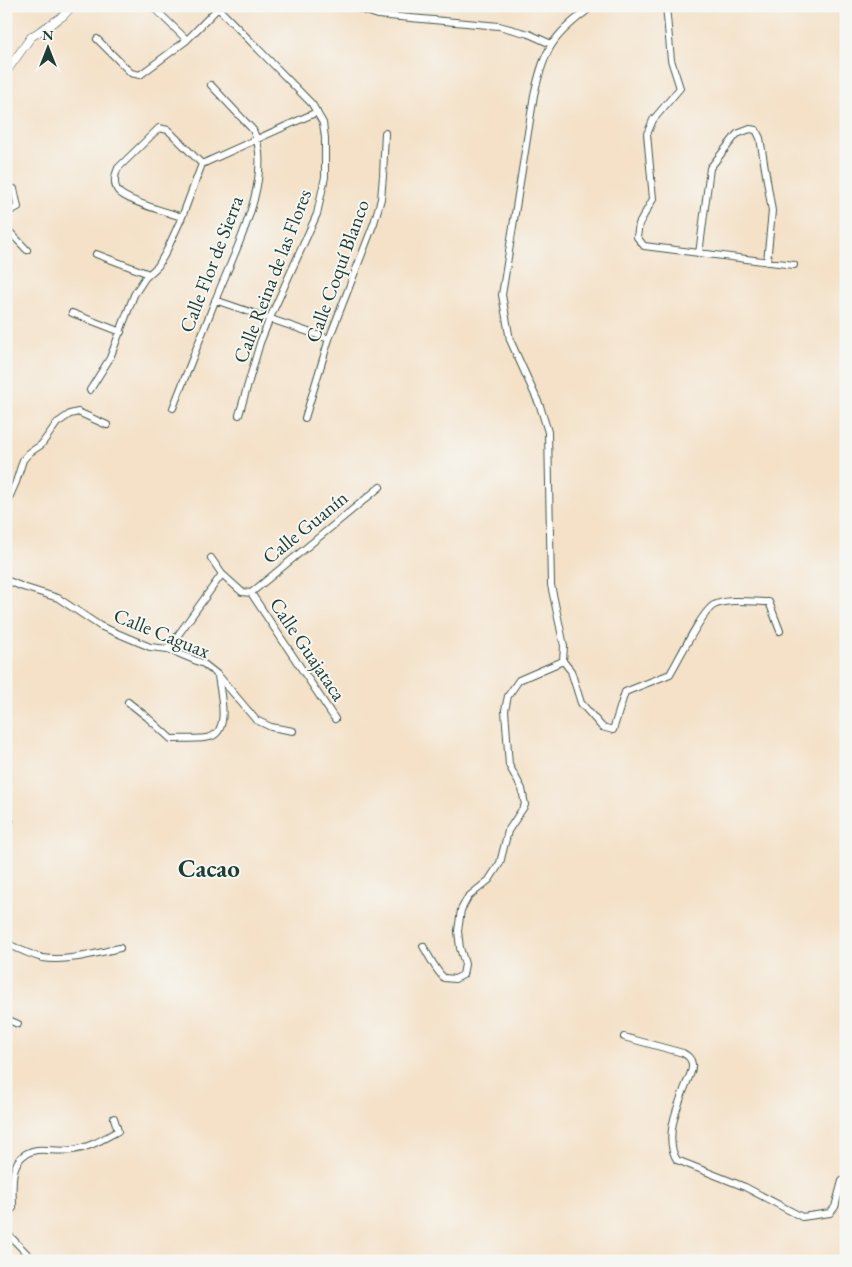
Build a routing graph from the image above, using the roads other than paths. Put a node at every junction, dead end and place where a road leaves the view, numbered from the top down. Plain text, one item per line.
1 (72, 6) edge
2 (152, 6) edge
3 (351, 6) edge
4 (593, 6) edge
5 (666, 6) edge
6 (219, 7) edge
7 (97, 39) dead end
8 (187, 40) junction
9 (551, 44) junction
10 (6, 72) edge
11 (211, 85) dead end
12 (317, 112) junction
13 (384, 133) dead end
14 (257, 138) junction
15 (202, 164) junction
16 (14, 189) dead end
17 (6, 213) edge
18 (182, 217) junction
19 (6, 228) edge
20 (27, 250) dead end
21 (96, 254) dead end
22 (699, 254) junction
23 (767, 262) junction
24 (794, 265) dead end
25 (150, 274) junction
26 (215, 300) junction
27 (72, 313) dead end
28 (270, 318) junction
29 (120, 332) junction
30 (329, 339) junction
31 (90, 390) dead end
32 (173, 408) dead end
33 (238, 415) dead end
34 (304, 418) dead end
35 (108, 425) dead end
36 (380, 487) dead end
37 (6, 505) edge
38 (211, 558) dead end
39 (222, 574) junction
40 (6, 580) edge
41 (251, 593) junction
42 (780, 631) dead end
43 (168, 649) junction
44 (563, 661) junction
45 (218, 675) junction
46 (128, 702) dead end
47 (335, 719) dead end
48 (293, 731) dead end
49 (6, 944) edge
50 (423, 946) dead end
51 (120, 948) dead end
52 (6, 1019) edge
53 (18, 1024) dead end
54 (624, 1037) dead end
55 (114, 1118) dead end
56 (846, 1181) edge
57 (6, 1215) edge
58 (6, 1232) edge
59 (34, 1261) edge

1 - 10 street
2 - 8 street
3 - 9 street
4 - 9 street
5 - 22 street
6 - 8 street
6 - 12 street, Calle Reina de las Flores
7 - 8 street
9 - 44 street
11 - 14 street
12 - 14 street
12 - 28 street, Calle Reina de las Flores
13 - 30 street, Calle Coquí Blanco
14 - 15 street
14 - 26 street, Calle Flor de Sierra
15 - 18 street
15 - 18 street
16 - 17 street
18 - 25 street
19 - 20 street
21 - 25 street
22 - 23 street
22 - 23 street
23 - 24 street
25 - 29 street
26 - 28 street
26 - 32 street, Calle Flor de Sierra
27 - 29 street
28 - 30 street
28 - 33 street, Calle Reina de las Flores
29 - 31 street
30 - 34 street, Calle Coquí Blanco
35 - 37 street
36 - 41 street, Calle Guanín
38 - 39 street, Calle Guajataca
39 - 41 street, Calle Guajataca
39 - 43 street
40 - 43 street, Calle Caguax
41 - 47 street, Calle Guajataca
42 - 44 street
43 - 45 street, Calle Caguax
44 - 50 street
45 - 46 street
45 - 48 street, Calle Caguax
49 - 51 street
52 - 53 street
54 - 56 street
55 - 57 street
58 - 59 street

